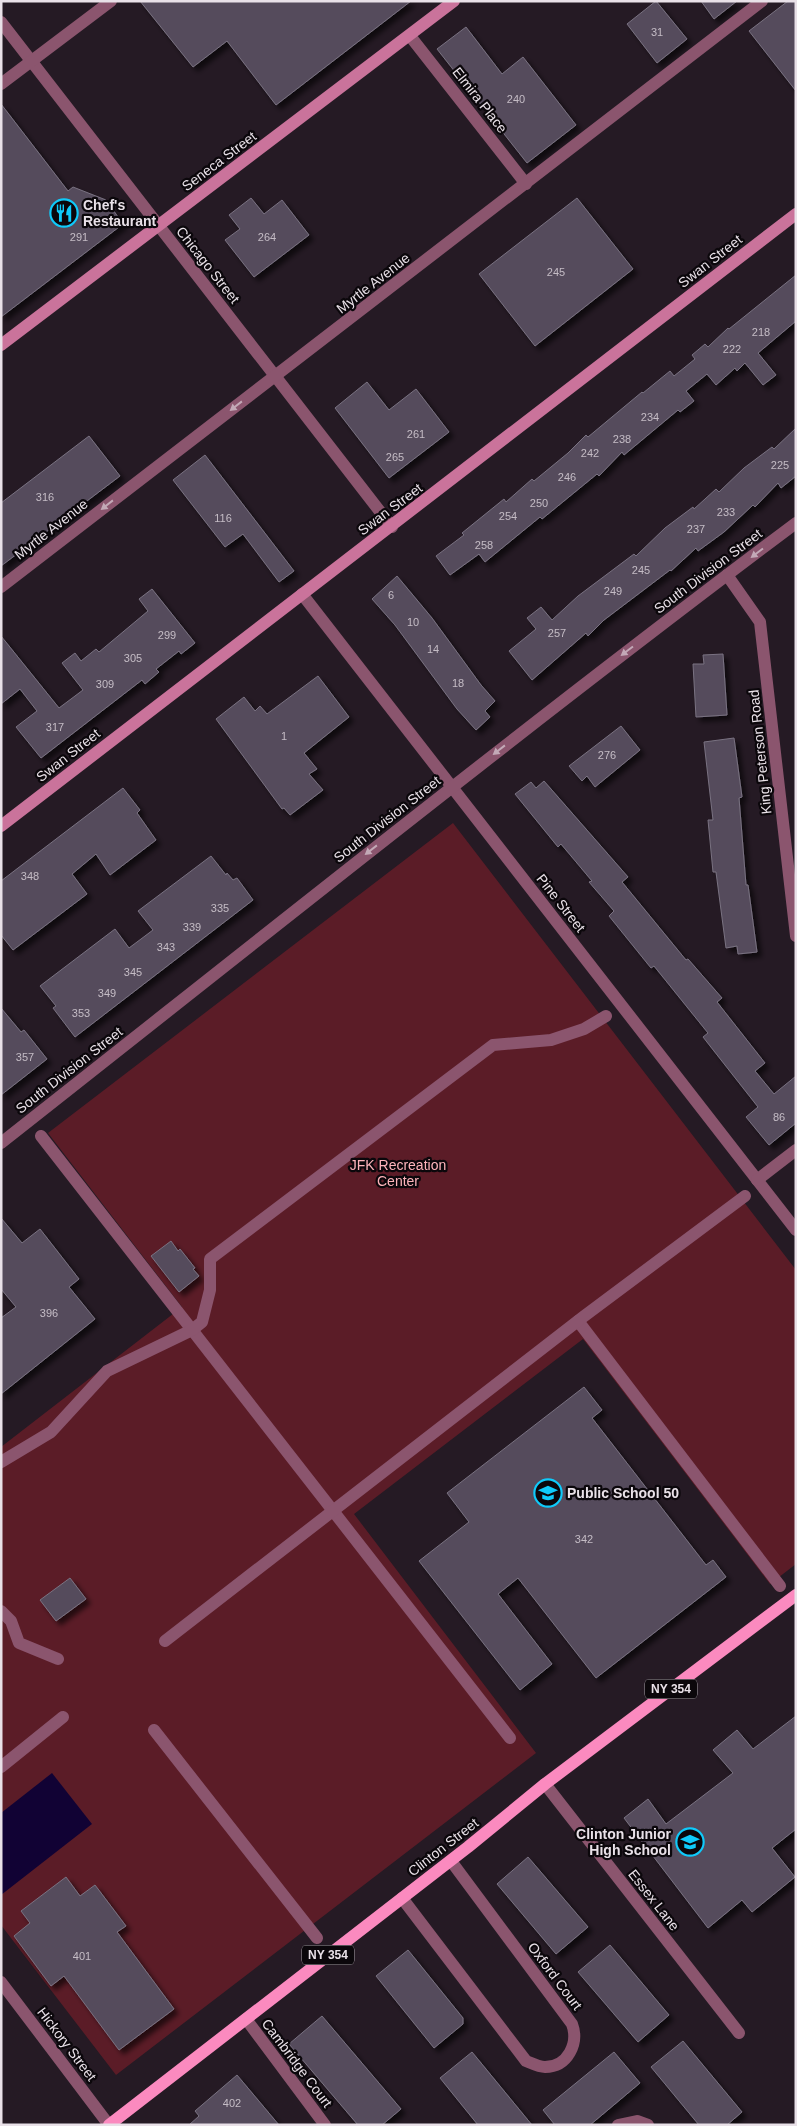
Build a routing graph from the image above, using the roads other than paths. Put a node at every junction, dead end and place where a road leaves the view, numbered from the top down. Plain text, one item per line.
1 (111, 1) edge
2 (454, 1) edge
3 (762, 1) edge
4 (1, 22) edge
5 (410, 36) junction
6 (32, 61) junction
7 (1, 84) edge
8 (526, 184) junction
9 (796, 214) edge
10 (159, 226) junction
11 (1, 345) edge
12 (274, 376) junction
13 (796, 524) edge
14 (392, 527) junction
15 (727, 575) junction
16 (1, 587) edge
17 (302, 594) junction
18 (452, 787) junction
19 (1, 826) edge
20 (796, 936) edge
21 (606, 1016) dead end
22 (41, 1136) dead end
23 (1, 1143) edge
24 (796, 1150) edge
25 (757, 1180) junction
26 (745, 1196) dead end
27 (796, 1230) edge
28 (578, 1321) junction
29 (192, 1330) junction
30 (1, 1462) edge
31 (333, 1510) junction
32 (780, 1586) dead end
33 (796, 1595) edge
34 (1, 1611) edge
35 (165, 1641) dead end
36 (58, 1659) dead end
37 (63, 1717) dead end
38 (154, 1730) dead end
39 (510, 1738) dead end
40 (1, 1767) edge
41 (545, 1784) junction
42 (451, 1861) junction
43 (402, 1898) junction
44 (316, 1938) dead end
45 (1, 1982) edge
46 (246, 2019) junction
47 (739, 2034) dead end
48 (109, 2125) edge
49 (324, 2125) edge
50 (618, 2125) edge
51 (648, 2125) edge

1 - 6 street
2 - 5 main road, Seneca Street
3 - 8 street, Myrtle Avenue
4 - 6 street, Chicago Street
5 - 8 street, Elmira Place
5 - 10 main road, Seneca Street
6 - 7 street
6 - 10 street, Chicago Street
8 - 12 street, Myrtle Avenue
9 - 14 main road, Swan Street
10 - 11 main road, Seneca Street
10 - 12 street, Chicago Street
12 - 14 street, Chicago Street
12 -> 16 street, Myrtle Avenue
13 -> 15 street, South Division Street
14 - 17 main road, Swan Street
15 -> 18 street, South Division Street
15 - 20 street, King Peterson Road
17 - 18 street, Pine Street
17 - 19 main road, Swan Street
18 -> 23 street, South Division Street
18 - 25 street, Pine Street
21 - 29 street
22 - 29 street
24 - 25 street
25 - 27 street, Pine Street
26 - 28 street
28 - 31 street
28 - 32 street
29 - 30 street
29 - 31 street
31 - 35 street
31 - 39 street
33 - 41 main road, Clinton Street / NY 354
34 - 36 street
37 - 40 street
38 - 44 street
41 - 42 main road, Clinton Street / NY 354
41 - 47 street, Essex Lane
42 - 43 main road, Clinton Street / NY 354
42 - 43 street, Oxford Court
43 - 46 main road, Clinton Street / NY 354
45 - 48 street, Hickory Street
46 - 48 main road, Clinton Street / NY 354
46 - 49 street, Cambridge Court
50 - 51 street

